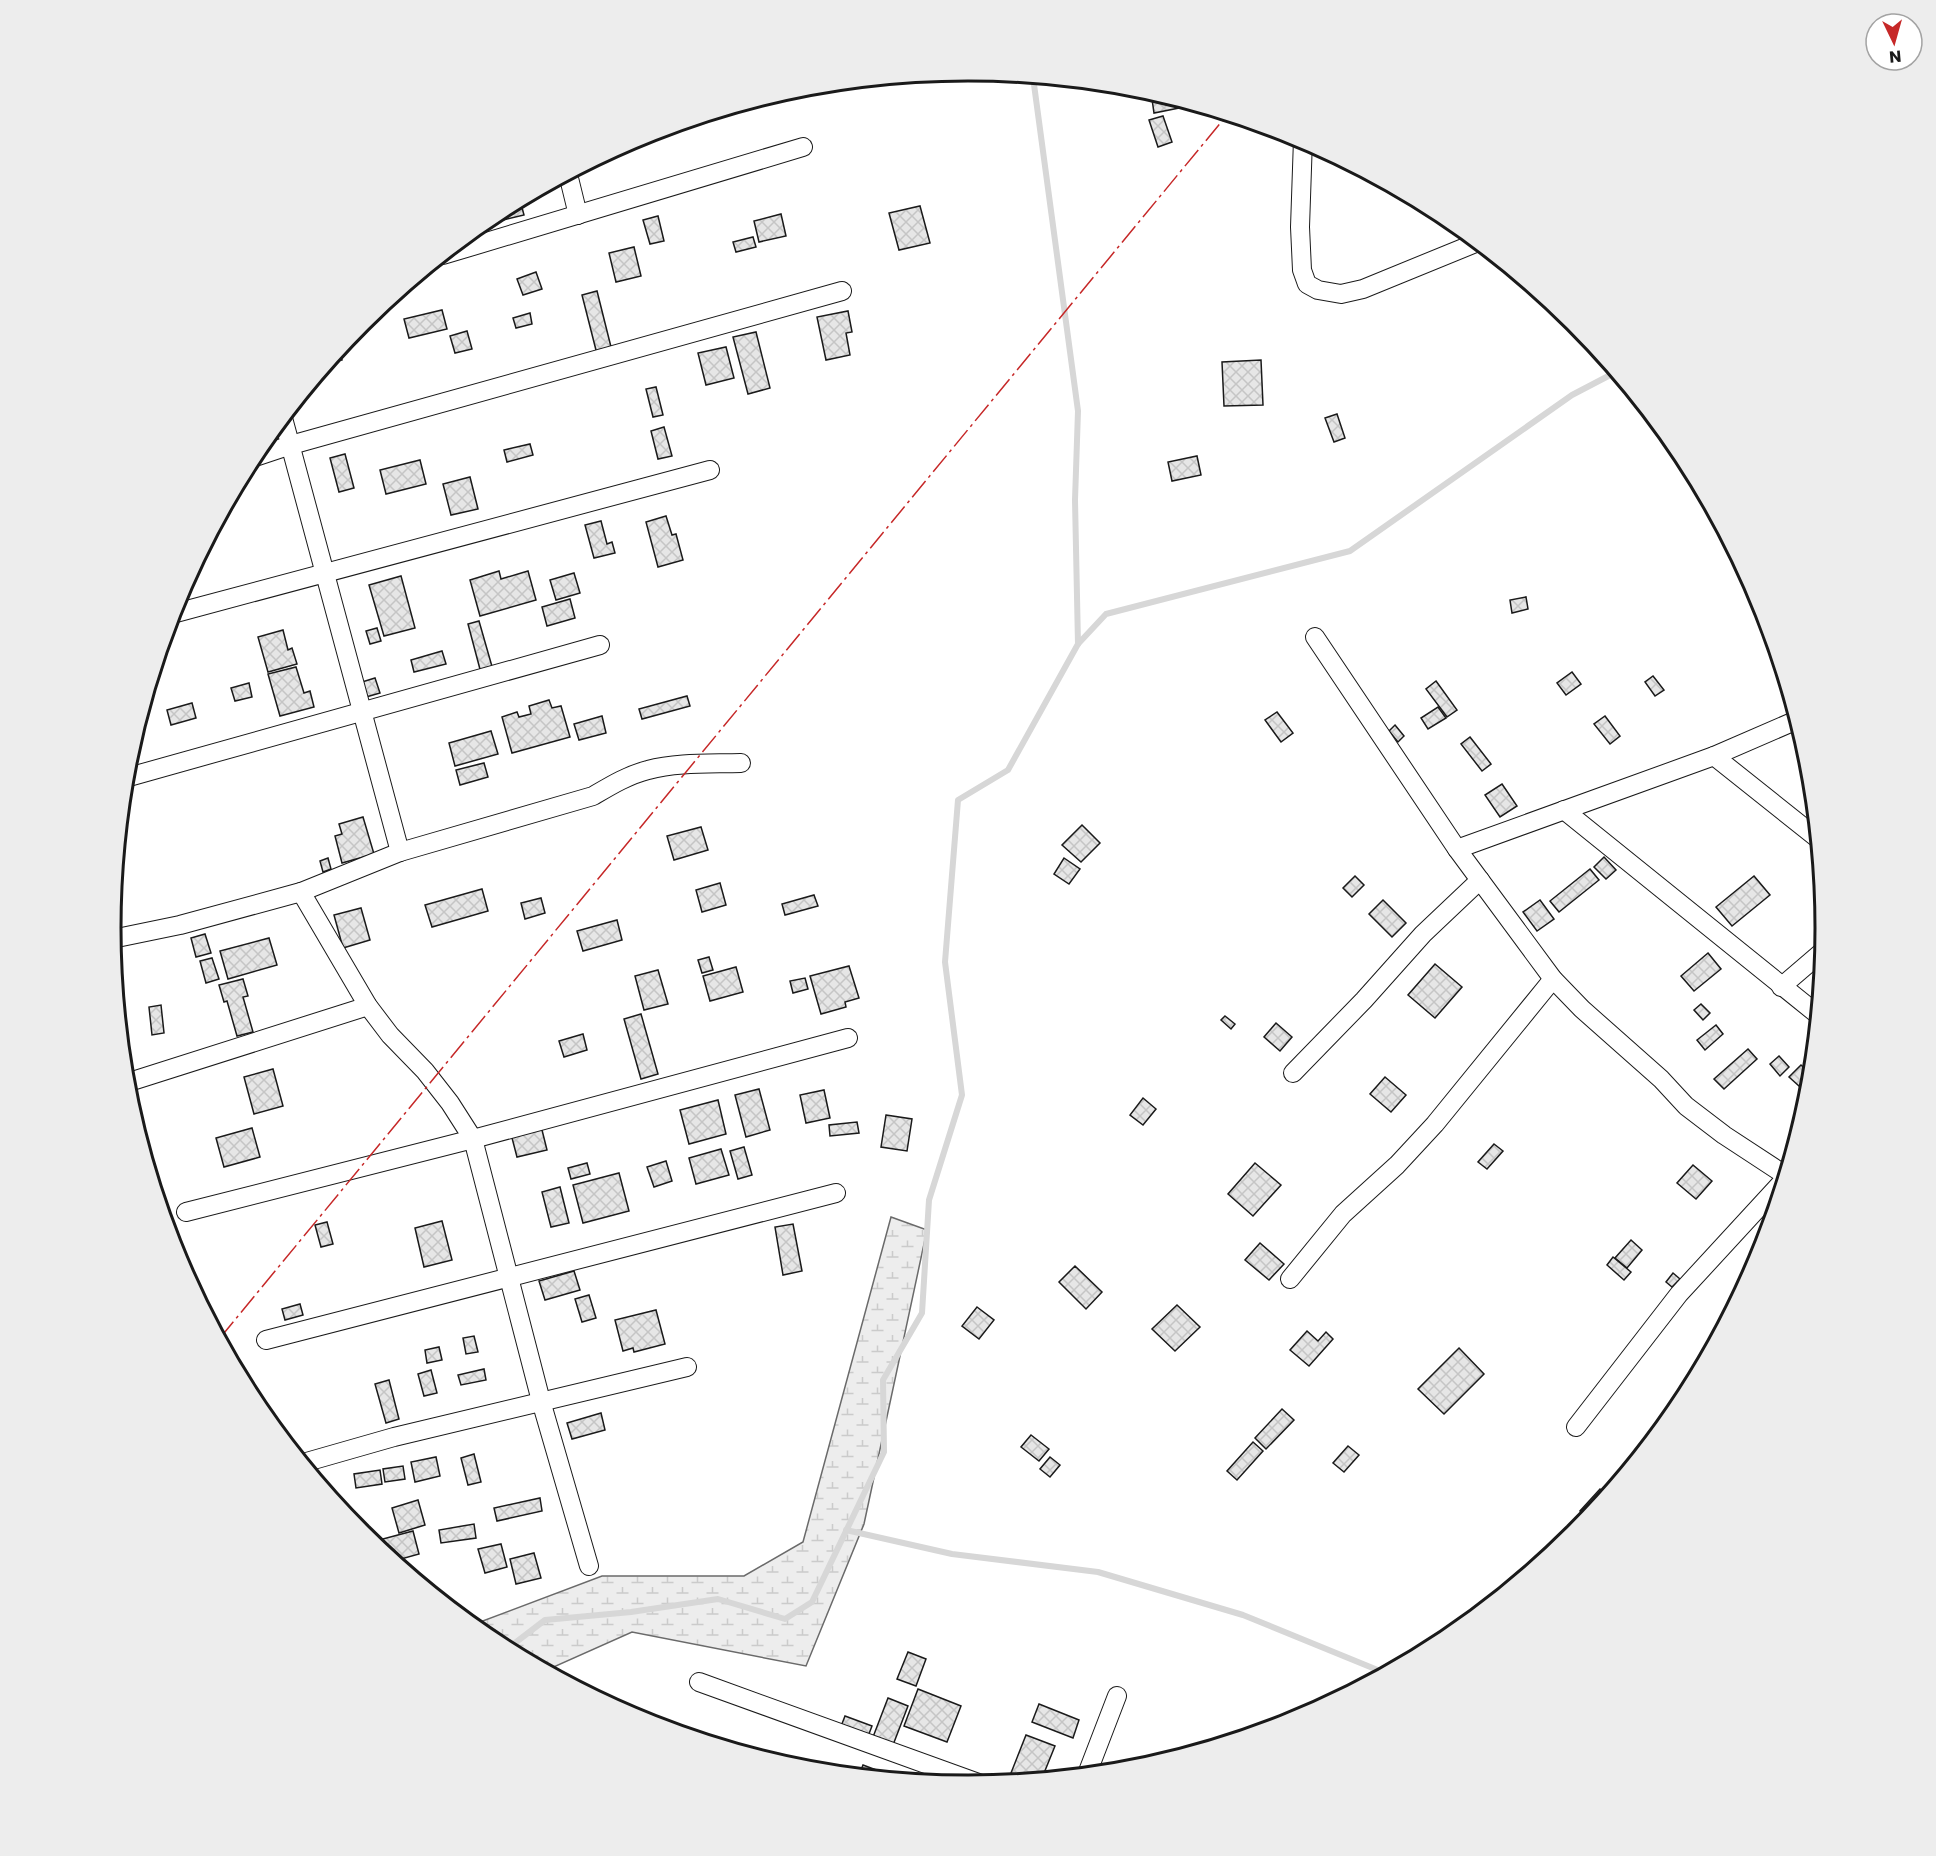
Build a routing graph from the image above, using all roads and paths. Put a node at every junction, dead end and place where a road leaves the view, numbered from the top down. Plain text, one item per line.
1 (803, 147) dead end
2 (1303, 150) edge
3 (570, 181) edge
4 (578, 215) junction
5 (1469, 246) edge
6 (461, 250) edge
7 (842, 291) dead end
8 (286, 427) edge
9 (291, 445) junction
10 (267, 453) edge
11 (710, 470) dead end
12 (325, 574) junction
13 (182, 611) edge
14 (1315, 638) dead end
15 (600, 645) dead end
16 (361, 711) junction
17 (1789, 723) edge
18 (1714, 756) junction
19 (741, 763) dead end
20 (135, 775) edge
21 (1564, 810) junction
22 (1809, 832) edge
23 (1457, 849) junction
24 (400, 852) junction
25 (1480, 880) junction
26 (301, 892) junction
27 (121, 937) edge
28 (1814, 959) edge
29 (1553, 979) junction
30 (1781, 987) junction
31 (368, 1006) junction
32 (1811, 1009) edge
33 (848, 1038) dead end
34 (1293, 1073) dead end
35 (135, 1080) edge
36 (473, 1139) junction
37 (1779, 1171) edge
38 (836, 1193) dead end
39 (1772, 1193) edge
40 (186, 1212) dead end
41 (508, 1277) junction
42 (1290, 1280) dead end
43 (266, 1341) dead end
44 (687, 1367) dead end
45 (541, 1401) junction
46 (1576, 1427) dead end
47 (310, 1461) edge
48 (589, 1566) dead end
49 (699, 1682) dead end
50 (1117, 1696) dead end
51 (1090, 1766) edge
52 (955, 1775) edge

1 - 4 street
2 - 5 street
3 - 4 street
4 - 6 street
7 - 9 street
8 - 9 street
9 - 10 street
9 - 12 street
11 - 12 street
12 - 13 street
12 - 16 street
14 - 23 street
15 - 16 street
16 - 20 street
16 - 24 street
17 - 18 street
18 - 21 street
18 - 22 street
19 - 24 street
21 - 23 street
21 - 30 street
23 - 25 street
24 - 26 street
25 - 29 street
25 - 34 street
26 - 27 street
26 - 31 street
28 - 30 street
29 - 37 street
29 - 42 street
30 - 32 street
31 - 35 street
31 - 36 street
33 - 36 street
36 - 40 street
36 - 41 street
38 - 41 street
39 - 46 street
41 - 43 street
41 - 45 street
44 - 45 street
45 - 47 street
45 - 48 street
49 - 52 street
50 - 51 street

